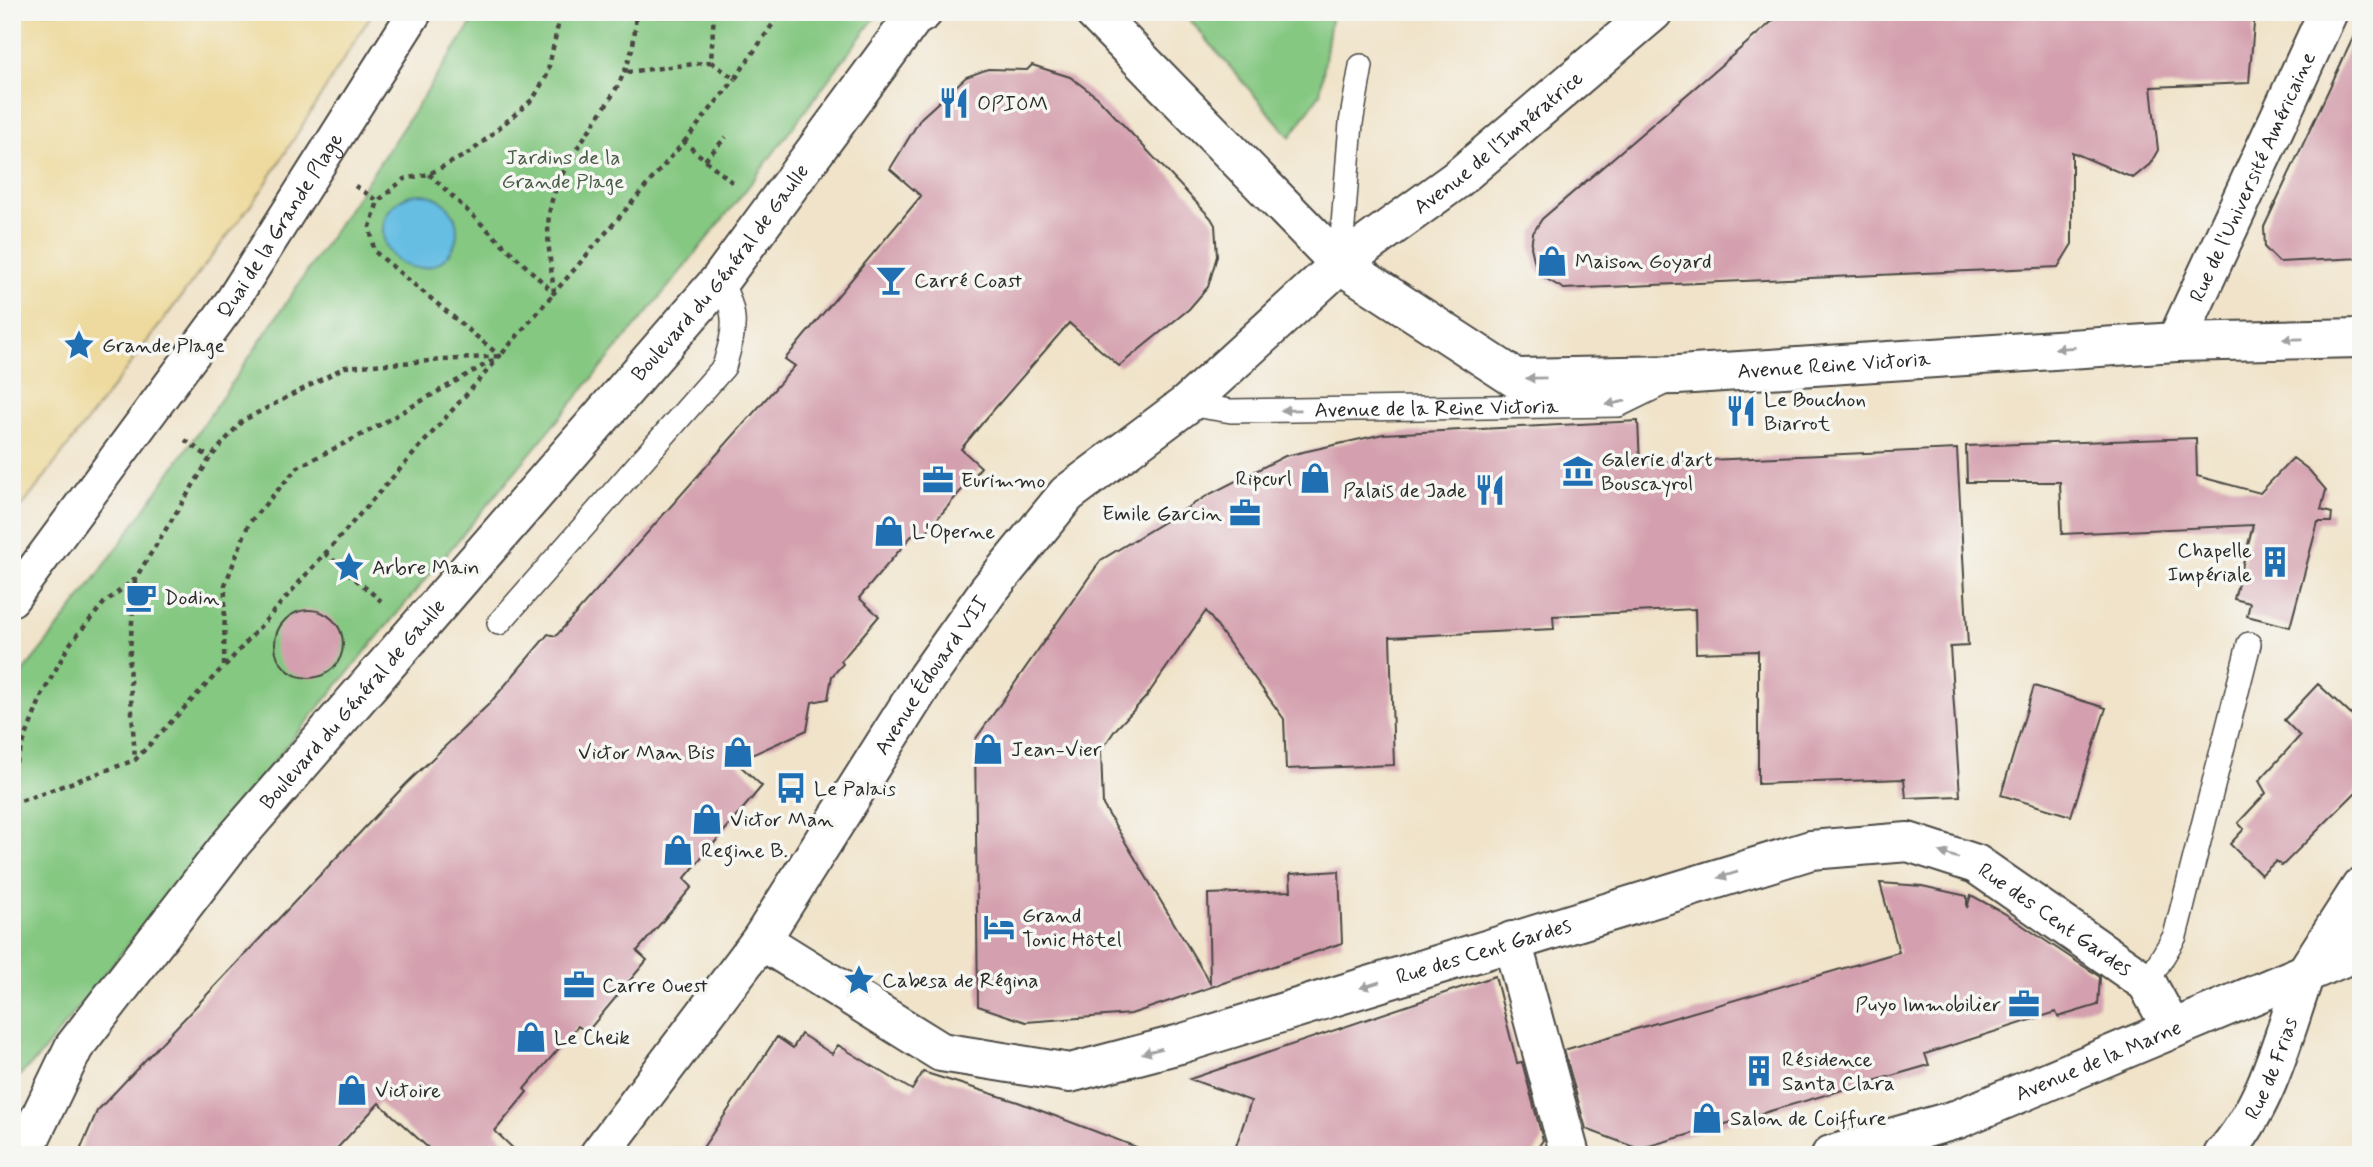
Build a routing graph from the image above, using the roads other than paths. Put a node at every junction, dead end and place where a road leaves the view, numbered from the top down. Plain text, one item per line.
1 (415, 12) edge
2 (923, 12) edge
3 (1094, 12) edge
4 (1653, 12) edge
5 (2328, 12) edge
6 (1361, 66) dead end
7 (1340, 264) junction
8 (720, 280) junction
9 (2361, 338) edge
10 (2176, 342) junction
11 (1678, 375) junction
12 (1187, 404) junction
13 (12, 599) edge
14 (499, 623) dead end
15 (2249, 644) dead end
16 (2361, 887) edge
17 (761, 940) junction
18 (1512, 941) junction
19 (2361, 950) edge
20 (2305, 974) junction
21 (2147, 983) junction
22 (2172, 1029) junction
23 (22, 1155) edge
24 (599, 1155) edge
25 (1570, 1155) edge
26 (1831, 1155) edge
27 (2223, 1155) edge

1 - 13 street, Quai de la Grande Plage
2 - 8 street, Boulevard du Général de Gaulle
3 - 7 street
4 - 7 street, Avenue de l'Impératrice
5 - 10 street, Rue de l'Université Américaine
6 - 7 lane
11 -> 7 street, Avenue Reine Victoria
7 - 12 street, Avenue Édouard VII
8 - 14 lane
8 - 23 street, Boulevard du Général de Gaulle
9 -> 10 street, Avenue Reine Victoria
10 -> 11 street, Avenue Reine Victoria
11 -> 12 lane, Avenue de la Reine Victoria
12 - 17 street, Avenue Édouard VII
15 - 21 lane
16 - 20 street, Rue de Frias
18 -> 17 street, Rue des Cent Gardes
17 - 24 street, Avenue Édouard VII
21 -> 18 street, Rue des Cent Gardes
18 - 25 street
19 - 20 street, Avenue de la Marne
20 - 22 street, Avenue de la Marne
20 - 27 street, Rue de Frias
21 - 22 street, Rue des Cent Gardes
22 - 26 street, Avenue de la Marne

